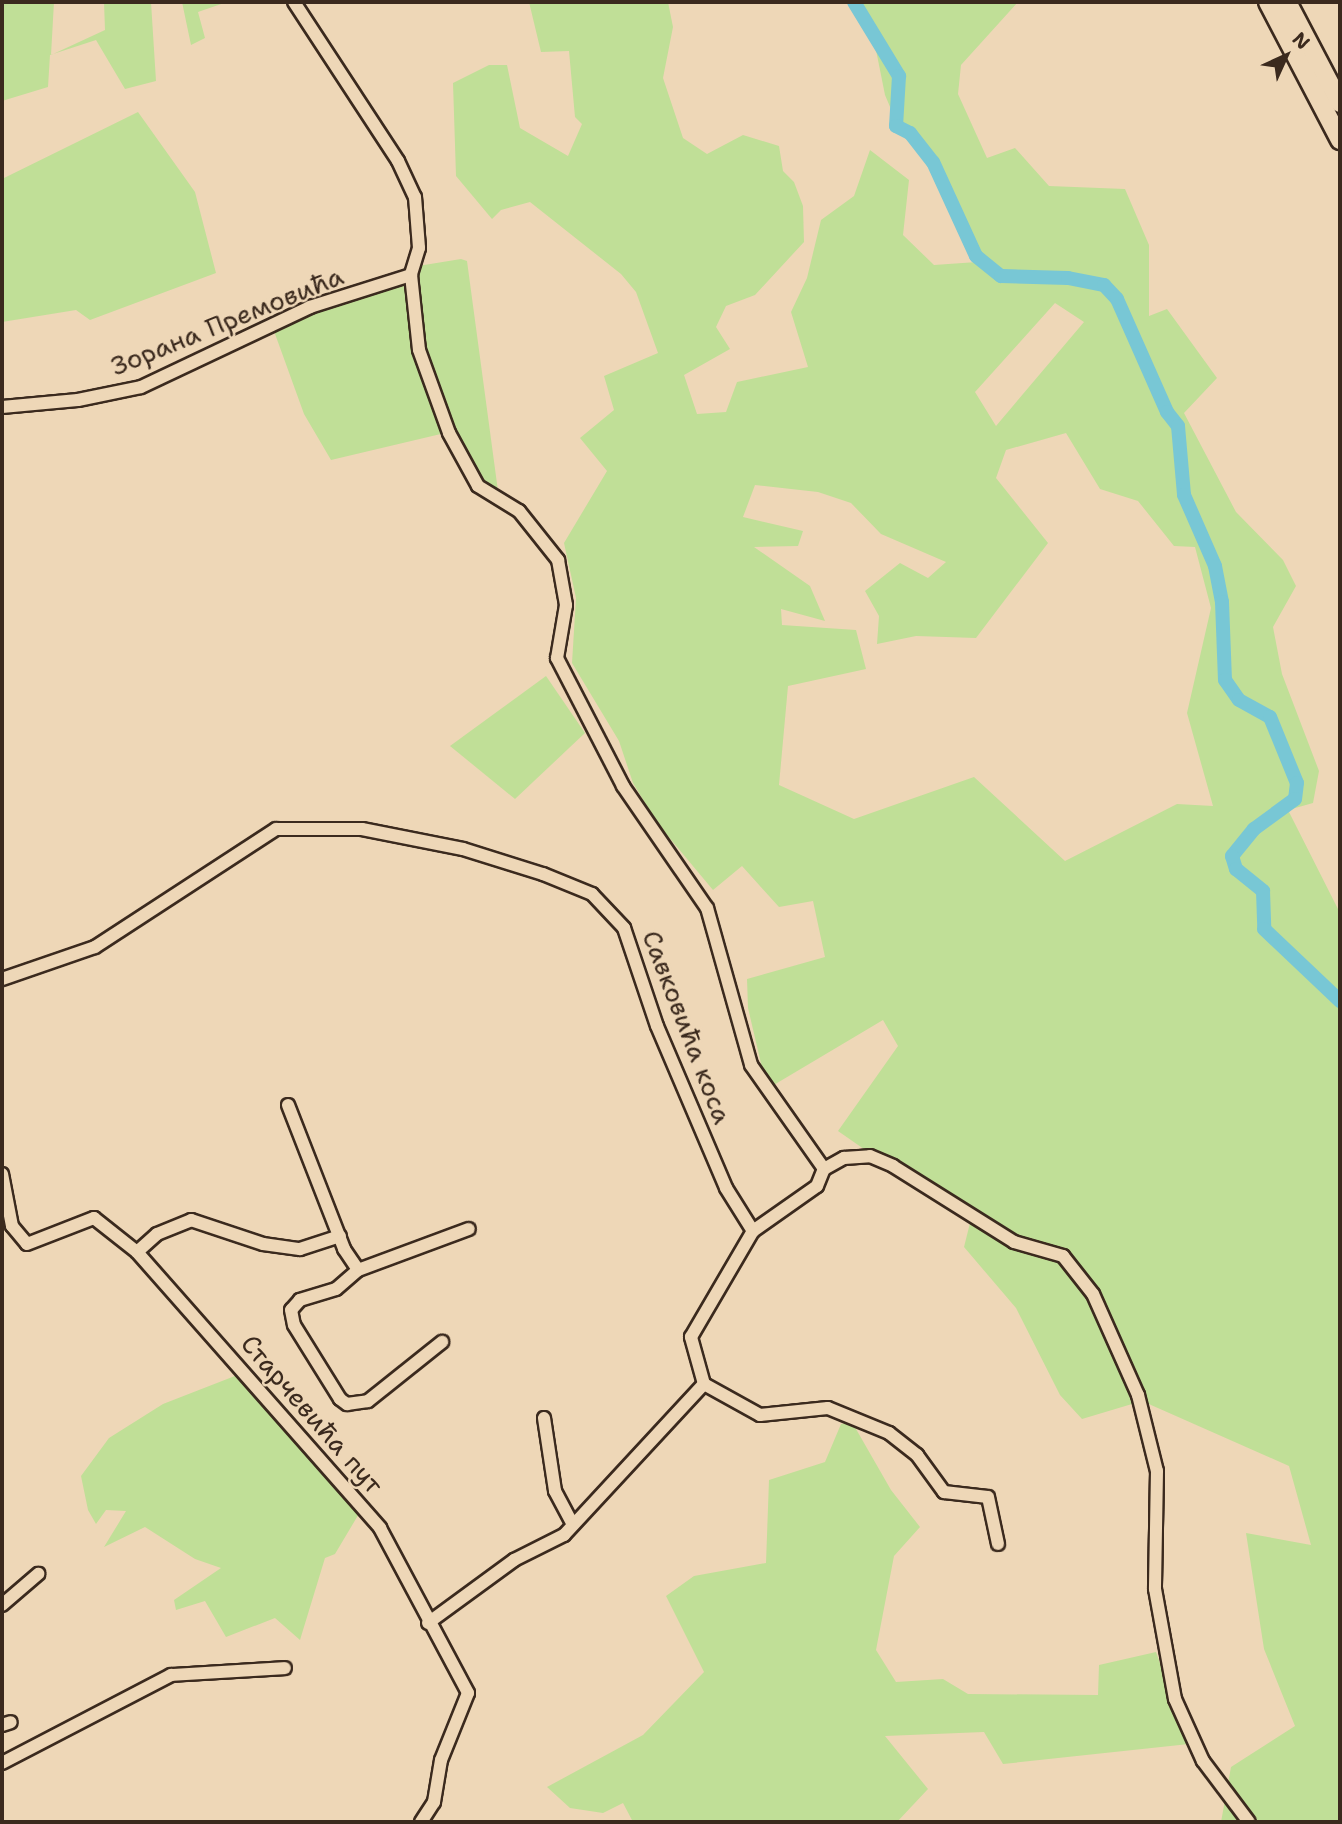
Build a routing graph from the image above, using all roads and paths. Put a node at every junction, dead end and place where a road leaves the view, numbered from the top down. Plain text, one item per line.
1 (294, 2) edge
2 (1268, 2) edge
3 (1287, 2) edge
4 (1340, 103) edge
5 (1340, 140) edge
6 (411, 275) junction
7 (2, 407) edge
8 (2, 979) edge
9 (288, 1105) dead end
10 (824, 1169) junction
11 (2, 1174) edge
12 (469, 1229) dead end
13 (753, 1231) junction
14 (340, 1236) junction
15 (137, 1252) junction
16 (358, 1270) junction
17 (442, 1342) dead end
18 (704, 1384) junction
19 (544, 1418) dead end
20 (573, 1525) junction
21 (998, 1544) dead end
22 (38, 1574) dead end
23 (2, 1605) edge
24 (428, 1623) junction
25 (285, 1668) dead end
26 (2, 1763) edge
27 (421, 1822) edge
28 (1249, 1822) edge

1 - 6 street
2 - 5 highway
3 - 4 highway
6 - 7 street, Зорана Премовића
6 - 10 street
8 - 13 street, Савковића коса
9 - 14 street
10 - 13 street
10 - 28 street
11 - 15 street, Старчевића пут
12 - 16 street, Старчевића пут
13 - 18 street
14 - 15 street
14 - 16 street
15 - 24 street, Старчевића пут
16 - 17 street, Старчевића пут
18 - 20 street
18 - 21 street
19 - 20 street
20 - 24 street
22 - 23 street
24 - 27 street, Старчевића пут
25 - 26 street

